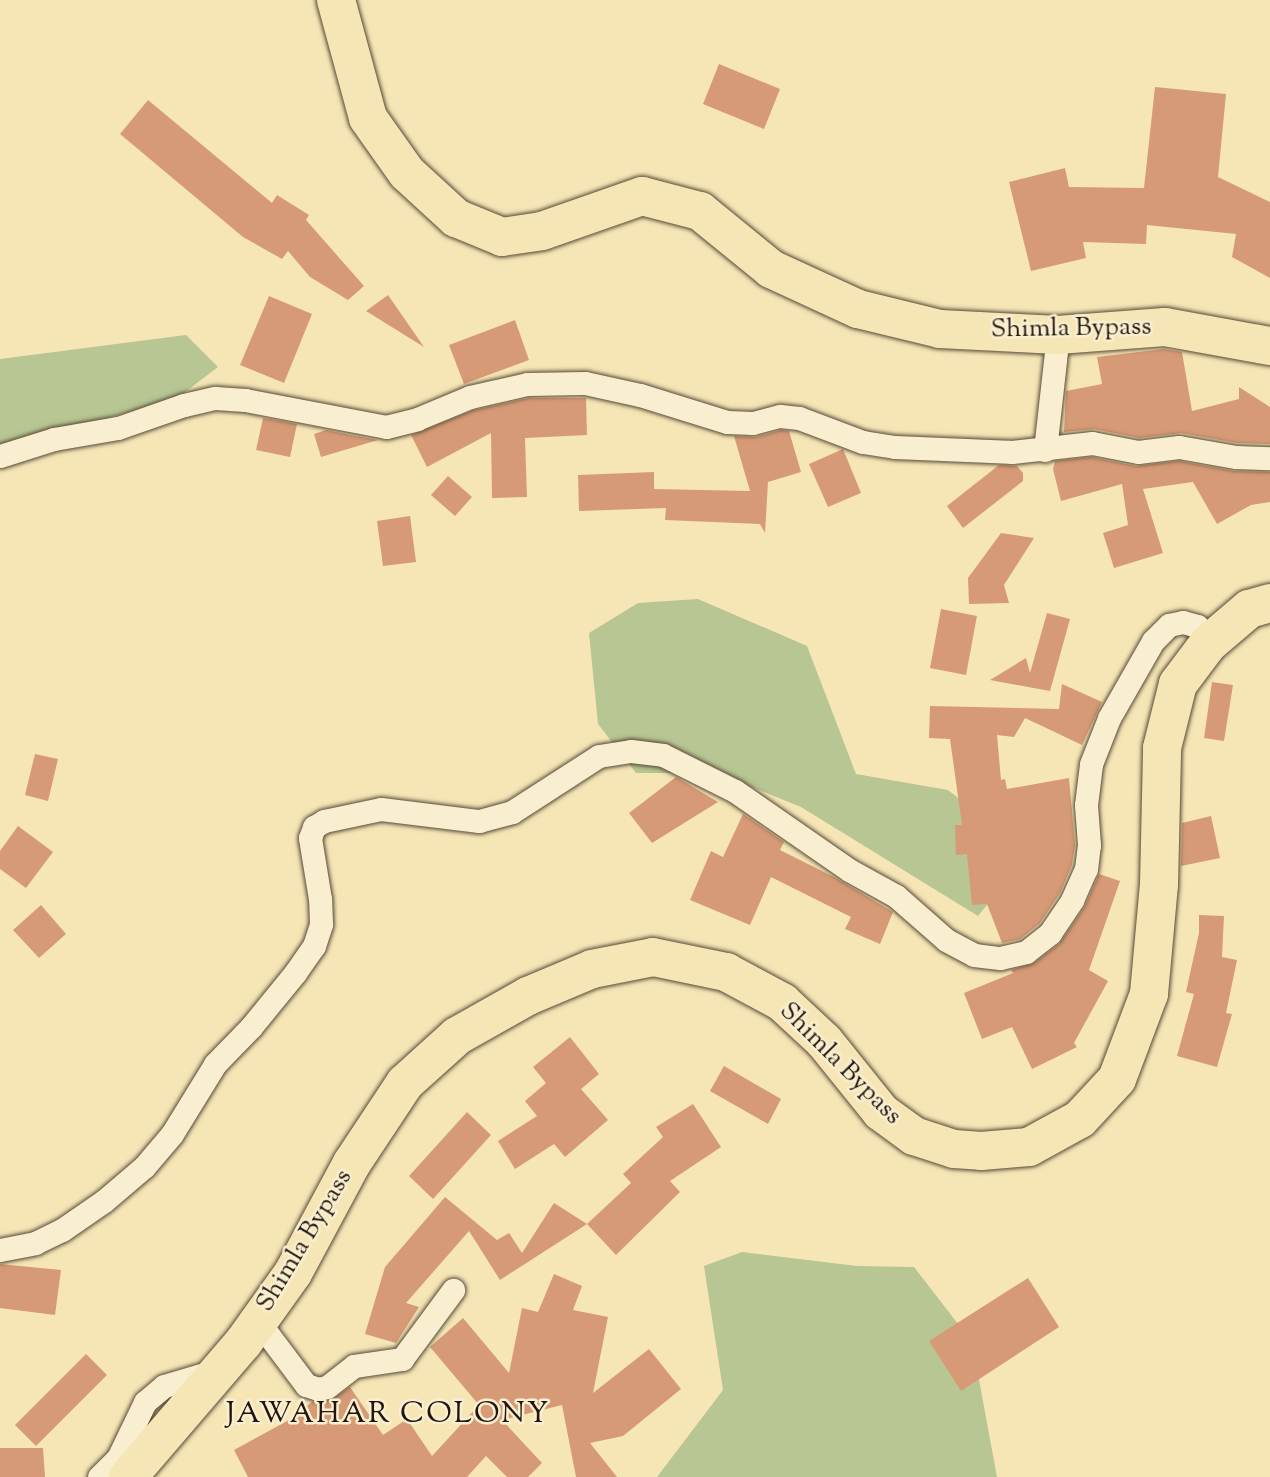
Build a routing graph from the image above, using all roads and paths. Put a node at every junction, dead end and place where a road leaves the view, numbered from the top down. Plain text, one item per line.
1 (336, 0) edge
2 (1058, 335) junction
3 (1270, 346) edge
4 (1045, 450) junction
5 (0, 456) edge
6 (1270, 458) edge
7 (1270, 603) edge
8 (1208, 644) junction
9 (0, 1250) edge
10 (453, 1290) dead end
11 (258, 1321) junction
12 (218, 1370) junction
13 (99, 1477) edge
14 (128, 1477) edge

1 - 2 highway, Shimla Bypass
2 - 3 highway, Shimla Bypass
2 - 4 street
4 - 5 street
4 - 6 street
7 - 8 highway, Shimla Bypass
8 - 9 street
8 - 11 highway, Shimla Bypass
10 - 11 street
11 - 12 highway, Shimla Bypass
12 - 13 street
12 - 14 highway, Shimla Bypass

